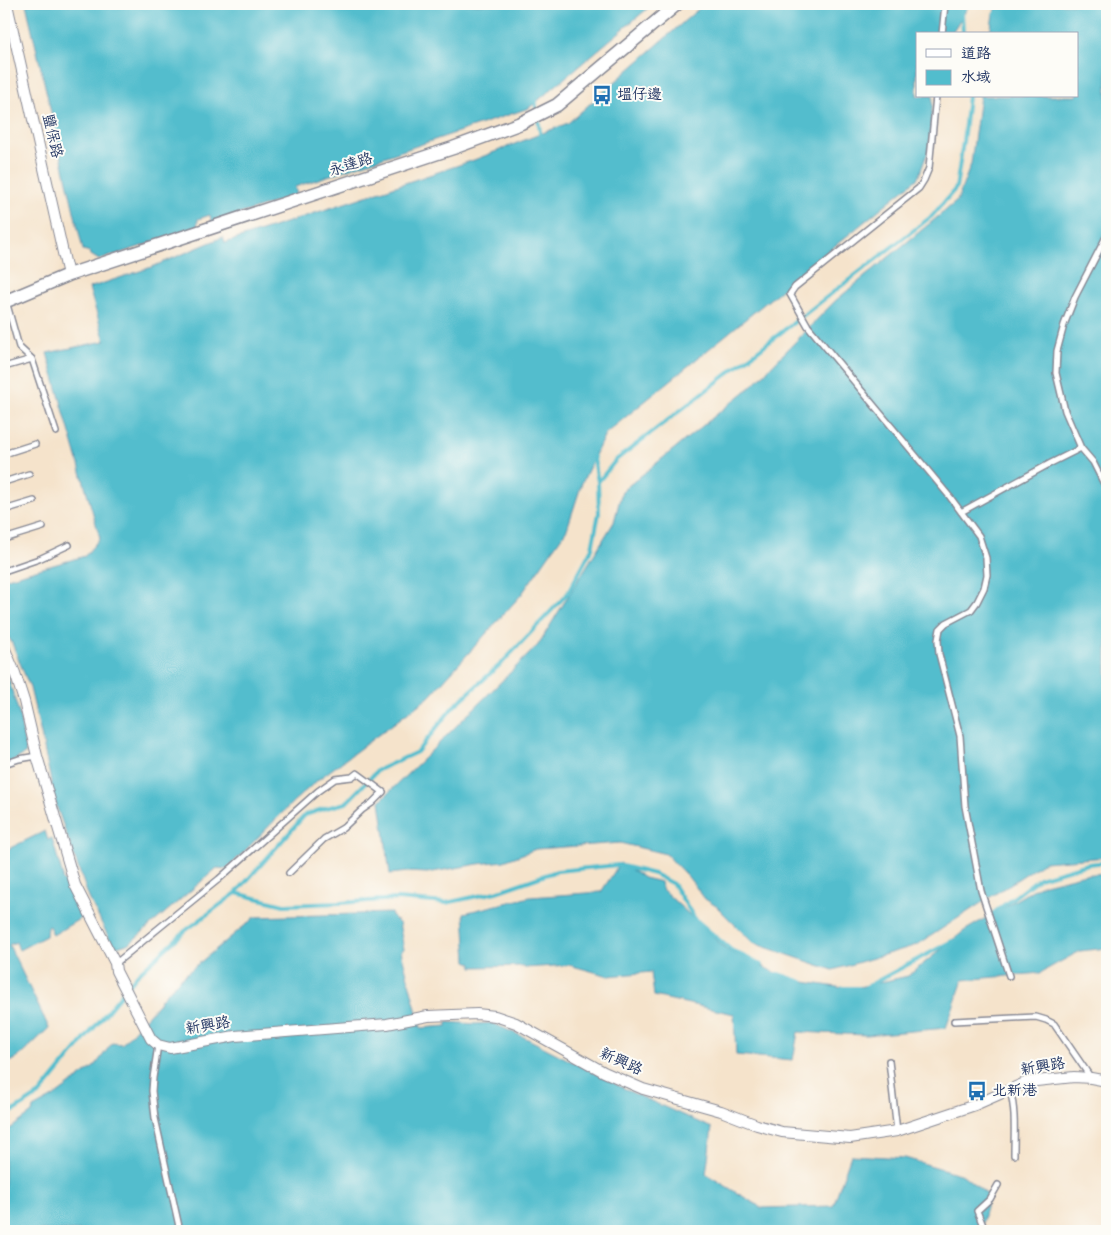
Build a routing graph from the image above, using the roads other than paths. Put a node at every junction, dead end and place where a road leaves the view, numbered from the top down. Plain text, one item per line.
1 (7, 4) edge
2 (677, 4) edge
3 (944, 4) edge
4 (942, 32) edge
5 (936, 98) edge
6 (1107, 234) edge
7 (68, 275) junction
8 (5, 302) edge
9 (32, 359) junction
10 (4, 368) edge
11 (56, 432) dead end
12 (35, 444) dead end
13 (1081, 448) junction
14 (4, 454) edge
15 (29, 474) dead end
16 (4, 482) edge
17 (1107, 490) edge
18 (34, 501) dead end
19 (4, 510) edge
20 (962, 512) junction
21 (43, 527) dead end
22 (4, 539) edge
23 (69, 545) dead end
24 (4, 571) edge
25 (4, 648) edge
26 (37, 756) junction
27 (4, 764) edge
28 (289, 873) dead end
29 (116, 967) junction
30 (1010, 976) dead end
31 (954, 1022) dead end
32 (158, 1044) junction
33 (888, 1061) dead end
34 (1091, 1078) junction
35 (1107, 1081) edge
36 (1010, 1090) junction
37 (897, 1131) junction
38 (1014, 1155) dead end
39 (998, 1185) dead end
40 (180, 1231) edge
41 (984, 1231) edge

1 - 7 street, 鹽保路
2 - 7 street, 永達路
3 - 4 lane
5 - 20 lane
6 - 13 lane
7 - 8 street, 永達路
8 - 9 lane
9 - 10 lane
9 - 11 lane
12 - 14 lane
13 - 17 lane
13 - 20 lane
15 - 16 lane
18 - 19 lane
20 - 30 lane
21 - 22 lane
23 - 24 lane
25 - 26 street
26 - 27 lane
26 - 29 street
28 - 29 lane
29 - 32 street
31 - 34 lane
32 - 37 street, 新興路
32 - 40 lane
33 - 37 lane
34 - 35 street, 新興路
34 - 36 street, 新興路
36 - 37 street, 新興路
36 - 38 lane
39 - 41 lane

